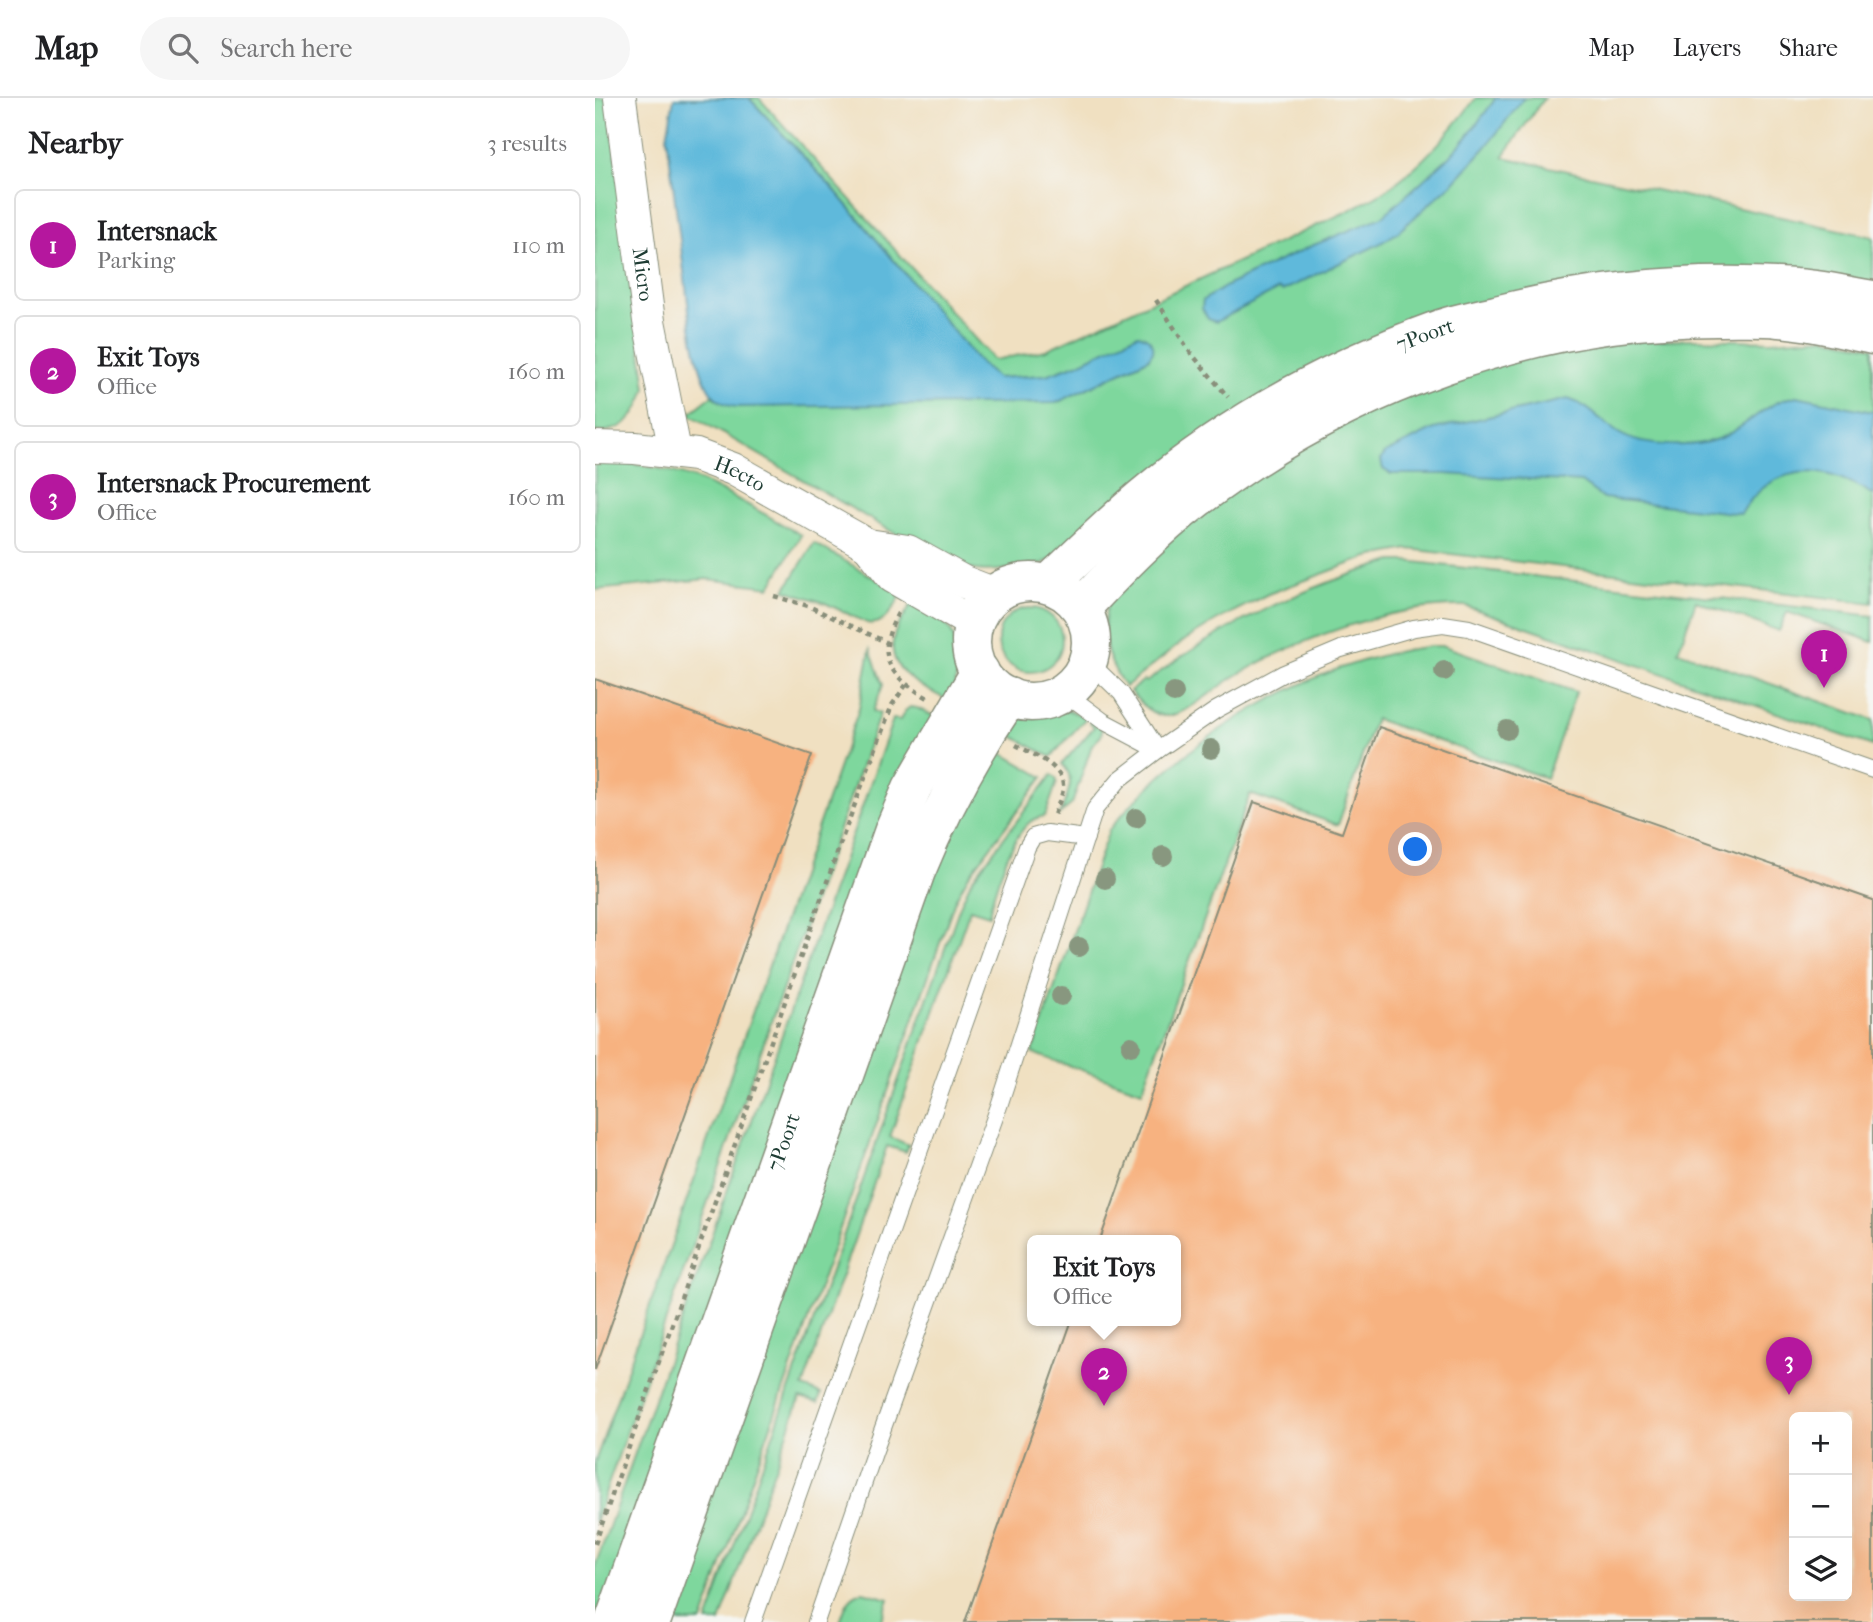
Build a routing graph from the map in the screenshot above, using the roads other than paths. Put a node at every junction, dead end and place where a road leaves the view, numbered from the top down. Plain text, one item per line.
1 (619, 98) edge
2 (1873, 300) edge
3 (1873, 335) edge
4 (595, 447) edge
5 (675, 452) junction
6 (1049, 584) junction
7 (1081, 608) junction
8 (984, 609) junction
9 (1088, 661) junction
10 (980, 672) junction
11 (1065, 692) junction
12 (1009, 697) junction
13 (1158, 750) junction
14 (1873, 770) edge
15 (1086, 838) junction
16 (614, 1622) edge
17 (651, 1622) edge
18 (753, 1622) edge
19 (816, 1622) edge

1 - 5 street, Micro
2 - 6 street, 7Poort
3 - 7 street, 7Poort
4 - 5 street, Hecto
5 - 8 street, Hecto
6 - 7 street
6 - 8 street
7 - 9 street
8 - 10 street
9 - 11 street
9 - 13 lane
10 - 12 street
10 - 16 street, 7Poort
11 - 12 street
11 - 13 lane
12 - 17 street, 7Poort
13 - 14 lane
13 - 15 lane
15 - 18 lane
15 - 19 lane

